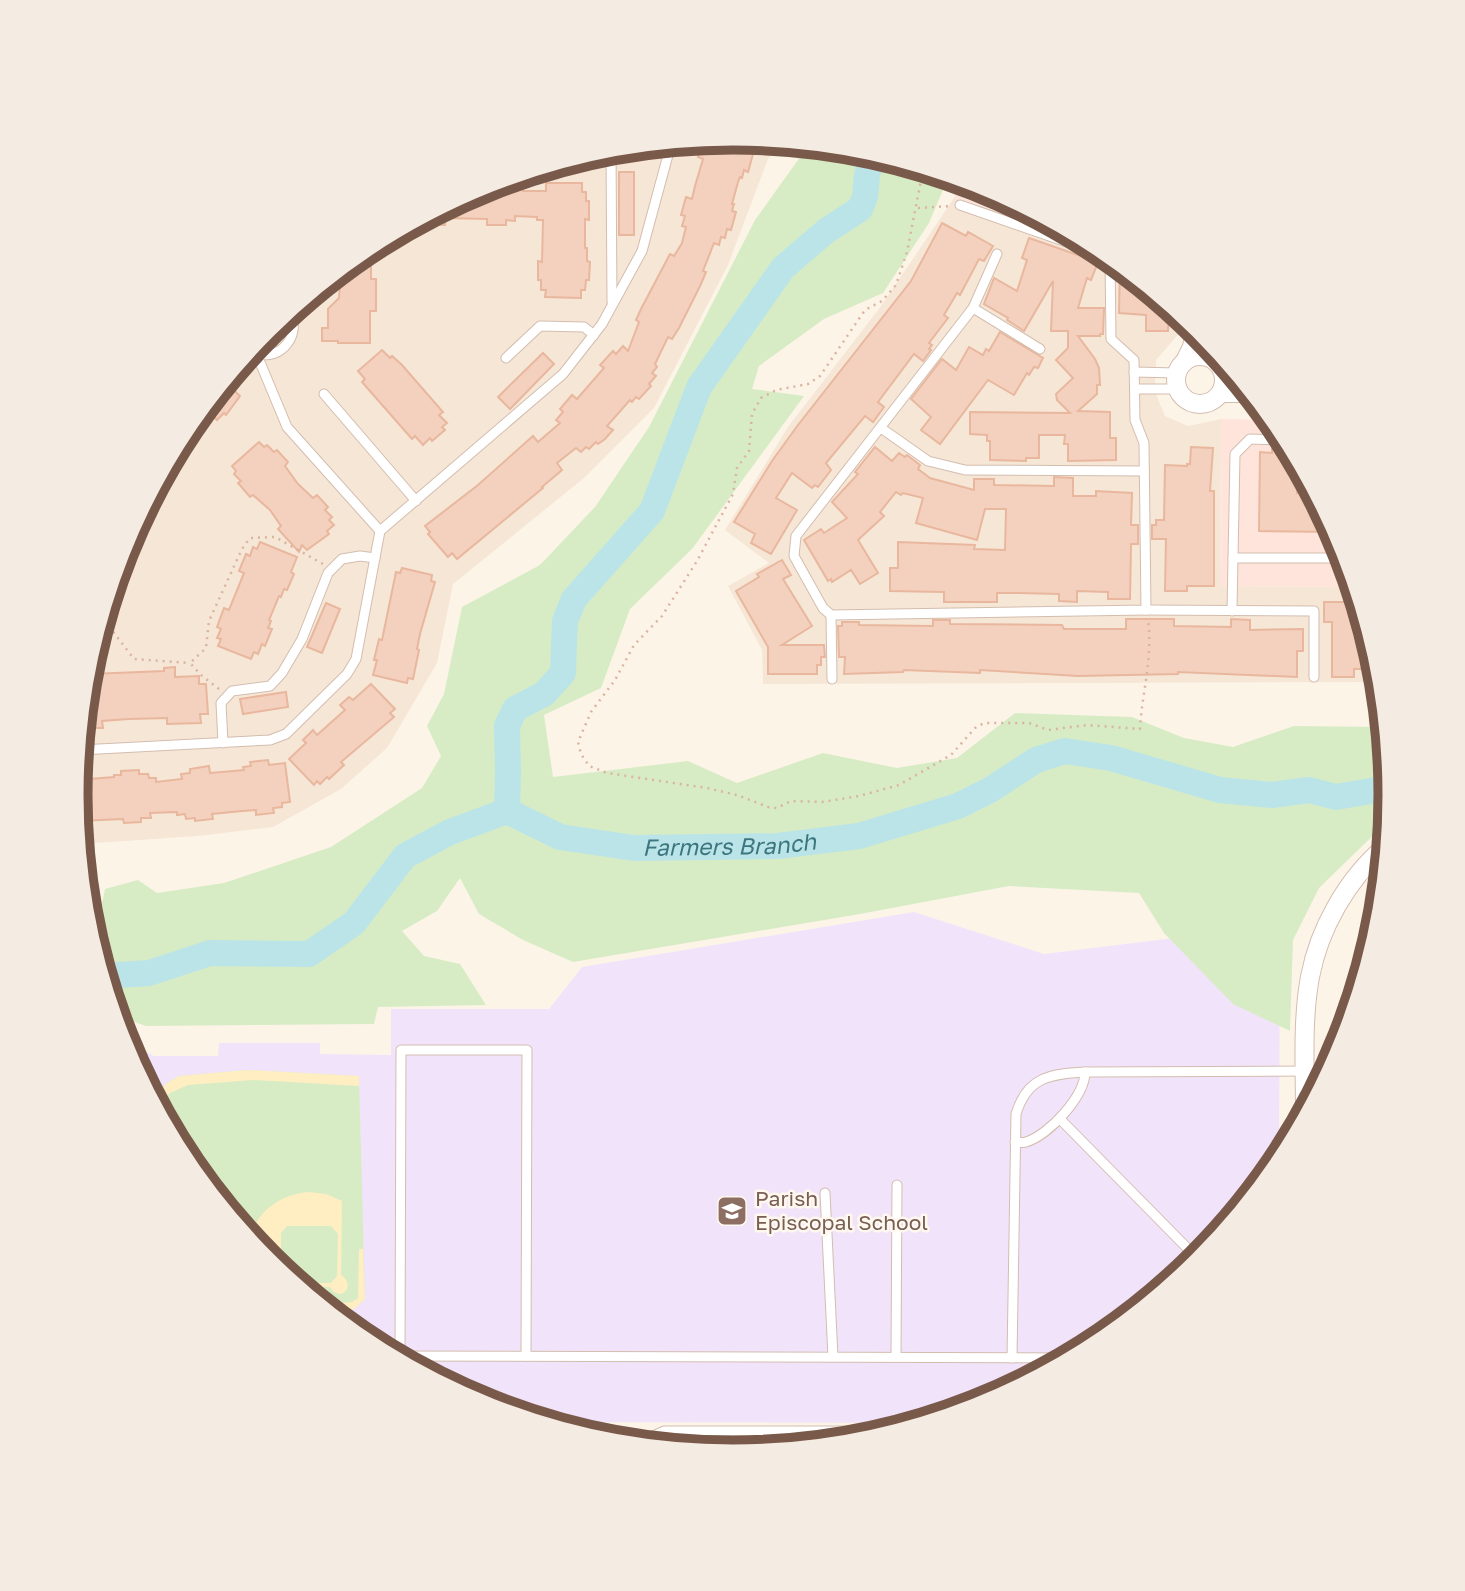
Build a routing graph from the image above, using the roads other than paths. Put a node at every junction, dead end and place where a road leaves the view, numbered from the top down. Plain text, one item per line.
1 (668, 154) edge
2 (611, 162) edge
3 (960, 205) road end
4 (1056, 238) edge
5 (997, 254) dead end
6 (1110, 273) edge
7 (612, 306) junction
8 (973, 308) junction
9 (293, 323) edge
10 (594, 335) junction
11 (1193, 343) edge
12 (1040, 349) dead end
13 (262, 354) edge
14 (506, 358) dead end
15 (1206, 358) edge
16 (257, 360) edge
17 (1134, 372) junction
18 (1180, 374) junction
19 (1224, 379) edge
20 (1135, 389) junction
21 (1221, 393) junction
22 (1236, 393) edge
23 (324, 394) dead end
24 (881, 428) junction
25 (1271, 440) edge
26 (1144, 471) junction
27 (416, 501) junction
28 (380, 531) junction
29 (375, 558) junction
30 (1233, 558) junction
31 (1331, 558) edge
32 (1146, 610) junction
33 (1233, 611) junction
34 (831, 615) junction
35 (1314, 677) dead end
36 (832, 679) dead end
37 (223, 743) junction
38 (89, 750) edge
39 (1374, 859) edge
40 (1305, 1071) junction
41 (1085, 1072) junction
42 (1305, 1092) edge
43 (1060, 1120) junction
44 (1015, 1142) junction
45 (897, 1185) dead end
46 (825, 1193) dead end
47 (1190, 1251) edge
48 (397, 1346) edge
49 (414, 1356) edge
50 (526, 1356) junction
51 (833, 1357) junction
52 (896, 1357) junction
53 (1012, 1357) junction
54 (1049, 1357) edge
55 (840, 1431) edge
56 (654, 1436) edge

1 - 7 lane
2 - 7 lane
3 - 4 lane
5 - 8 lane
6 - 17 lane
7 - 10 lane
8 - 12 lane
8 - 24 lane
9 - 13 lane
10 - 14 lane
10 - 27 lane
11 - 18 street
15 - 18 street
16 - 28 lane
17 - 18 lane
17 - 20 lane
18 - 20 lane
18 - 21 street
19 - 21 street
20 - 26 lane
21 - 22 street
23 - 27 lane
24 - 26 lane
24 - 34 lane
25 - 30 lane
26 - 32 lane
27 - 28 lane
28 - 29 lane
29 - 37 lane
29 - 37 lane
30 - 31 lane
30 - 33 lane
32 - 33 lane
32 - 34 lane
33 - 35 lane
34 - 36 lane
37 - 38 lane
39 - 40 street
40 - 41 lane
40 - 42 street
41 - 43 lane
41 - 44 lane
43 - 44 lane
43 - 47 lane
44 - 53 lane
45 - 52 lane
46 - 51 lane
48 - 50 lane
49 - 50 lane
50 - 51 lane
51 - 52 lane
52 - 53 lane
53 - 54 lane
55 - 56 lane

